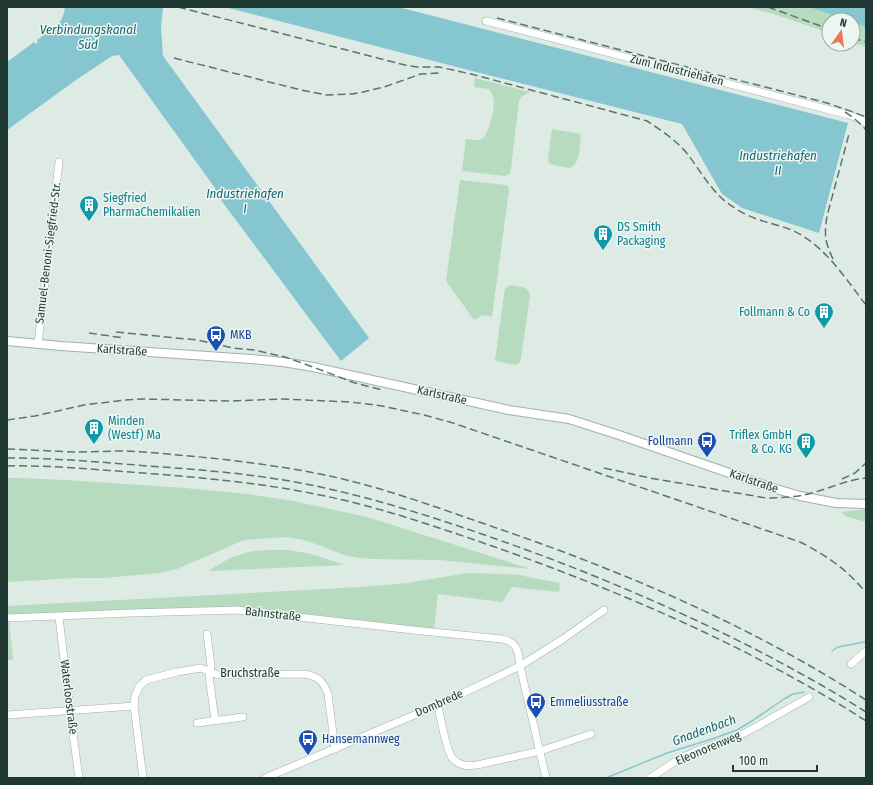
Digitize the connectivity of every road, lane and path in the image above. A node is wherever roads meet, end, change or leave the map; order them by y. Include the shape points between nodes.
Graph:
1 (486, 21) dead end
2 (866, 124) edge
3 (59, 162) dead end
4 (7, 341) edge
5 (38, 344) junction
6 (866, 504) edge
7 (604, 610) dead end
8 (59, 617) junction
9 (7, 618) edge
10 (207, 634) dead end
11 (866, 651) edge
12 (851, 664) dead end
13 (520, 666) junction
14 (210, 672) junction
15 (809, 697) dead end
16 (438, 704) junction
17 (134, 706) junction
18 (70, 710) junction
19 (7, 715) edge
20 (244, 717) dead end
21 (215, 720) junction
22 (198, 723) dead end
23 (591, 734) dead end
24 (335, 749) junction
25 (540, 751) junction
26 (79, 778) edge
27 (143, 778) edge
28 (265, 778) edge
29 (546, 778) edge
30 (650, 778) edge

1 - 2 street, Zum Industriehafen via 849,115
3 - 5 street, Samuel-Benoni-Siegfried-Str.
4 - 5 street, Karlstraße
5 - 6 street, Karlstraße via 252,359 313,367 509,410 568,419 800,496 836,503
7 - 13 street, Dombrede
8 - 9 street, Bahnstraße
8 - 13 street, Bahnstraße via 237,610 303,617 502,639 512,643 516,648
8 - 18 street, Waterloostraße
10 - 14 street
11 - 12 street
13 - 16 street, Dombrede
13 - 25 street
14 - 17 street, Bruchstraße via 201,668 146,680 139,687
14 - 21 street
14 - 24 street, Bruchstraße via 218,675 314,676 320,680 328,694
15 - 30 street, Eleonorenweg via 738,736 679,759
16 - 24 street, Dombrede
16 - 25 street via 449,751 459,764 477,765
17 - 18 street
17 - 27 street
18 - 19 street
18 - 26 street, Waterloostraße
20 - 21 street
21 - 22 street
23 - 25 street
24 - 28 street, Dombrede
25 - 29 street

